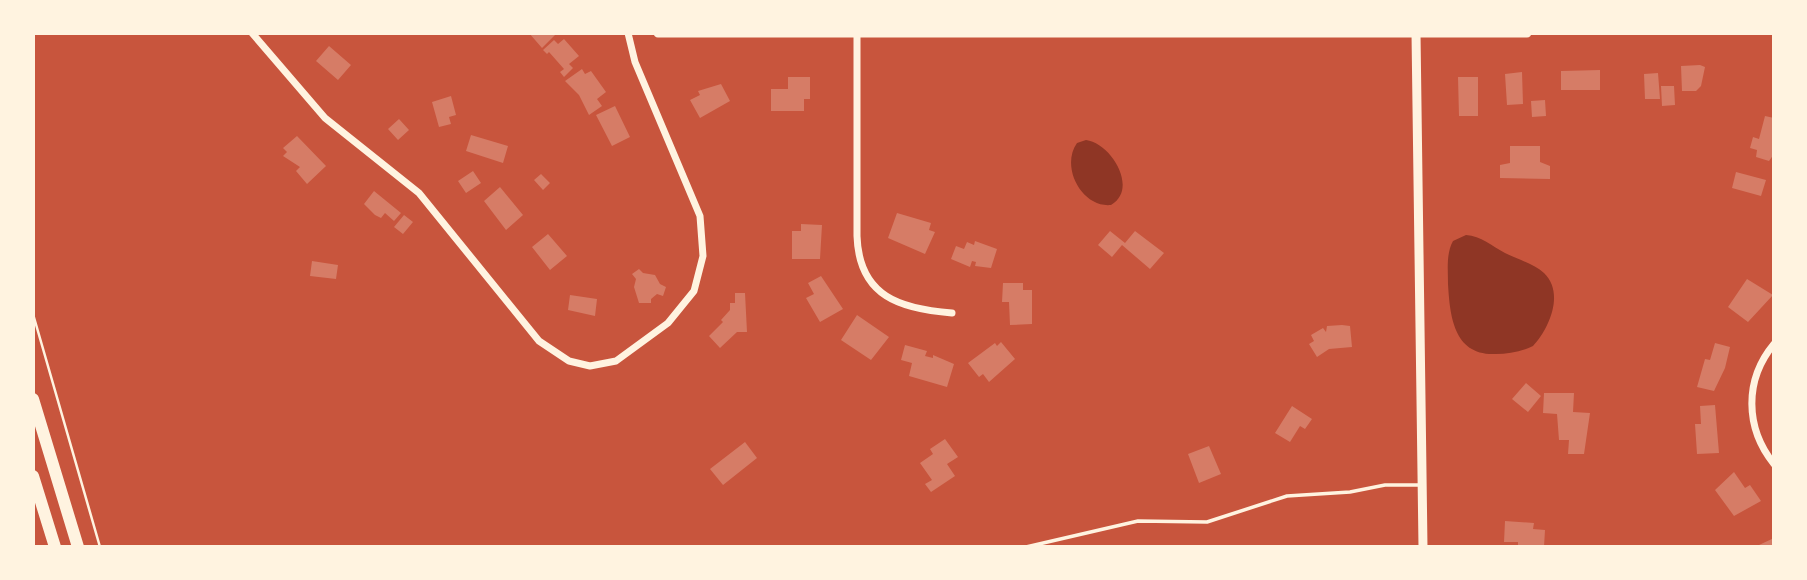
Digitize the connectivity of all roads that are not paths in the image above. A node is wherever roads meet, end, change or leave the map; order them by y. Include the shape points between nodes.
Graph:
1 (252, 33) edge
2 (628, 33) edge
3 (658, 33) edge
4 (1527, 33) edge
5 (1416, 34) edge
6 (857, 35) edge
7 (952, 313) dead end
8 (1774, 344) edge
9 (33, 399) edge
10 (1774, 464) edge
11 (33, 476) edge
12 (1422, 485) junction
13 (55, 547) edge
14 (78, 547) edge
15 (1027, 547) edge
16 (1423, 547) edge

1 - 2 street via 325,118 429,204 539,341 569,361 598,366 621,358 680,311 696,287 704,252 700,216 635,62
3 - 6 street
4 - 5 street
5 - 6 street
5 - 12 street
6 - 7 street via 857,236 861,262 873,284 893,301 916,310
8 - 10 street via 1757,372 1751,404 1758,439
9 - 14 highway
11 - 13 highway
12 - 15 lane via 1287,496 1207,522 1138,520
12 - 16 street

